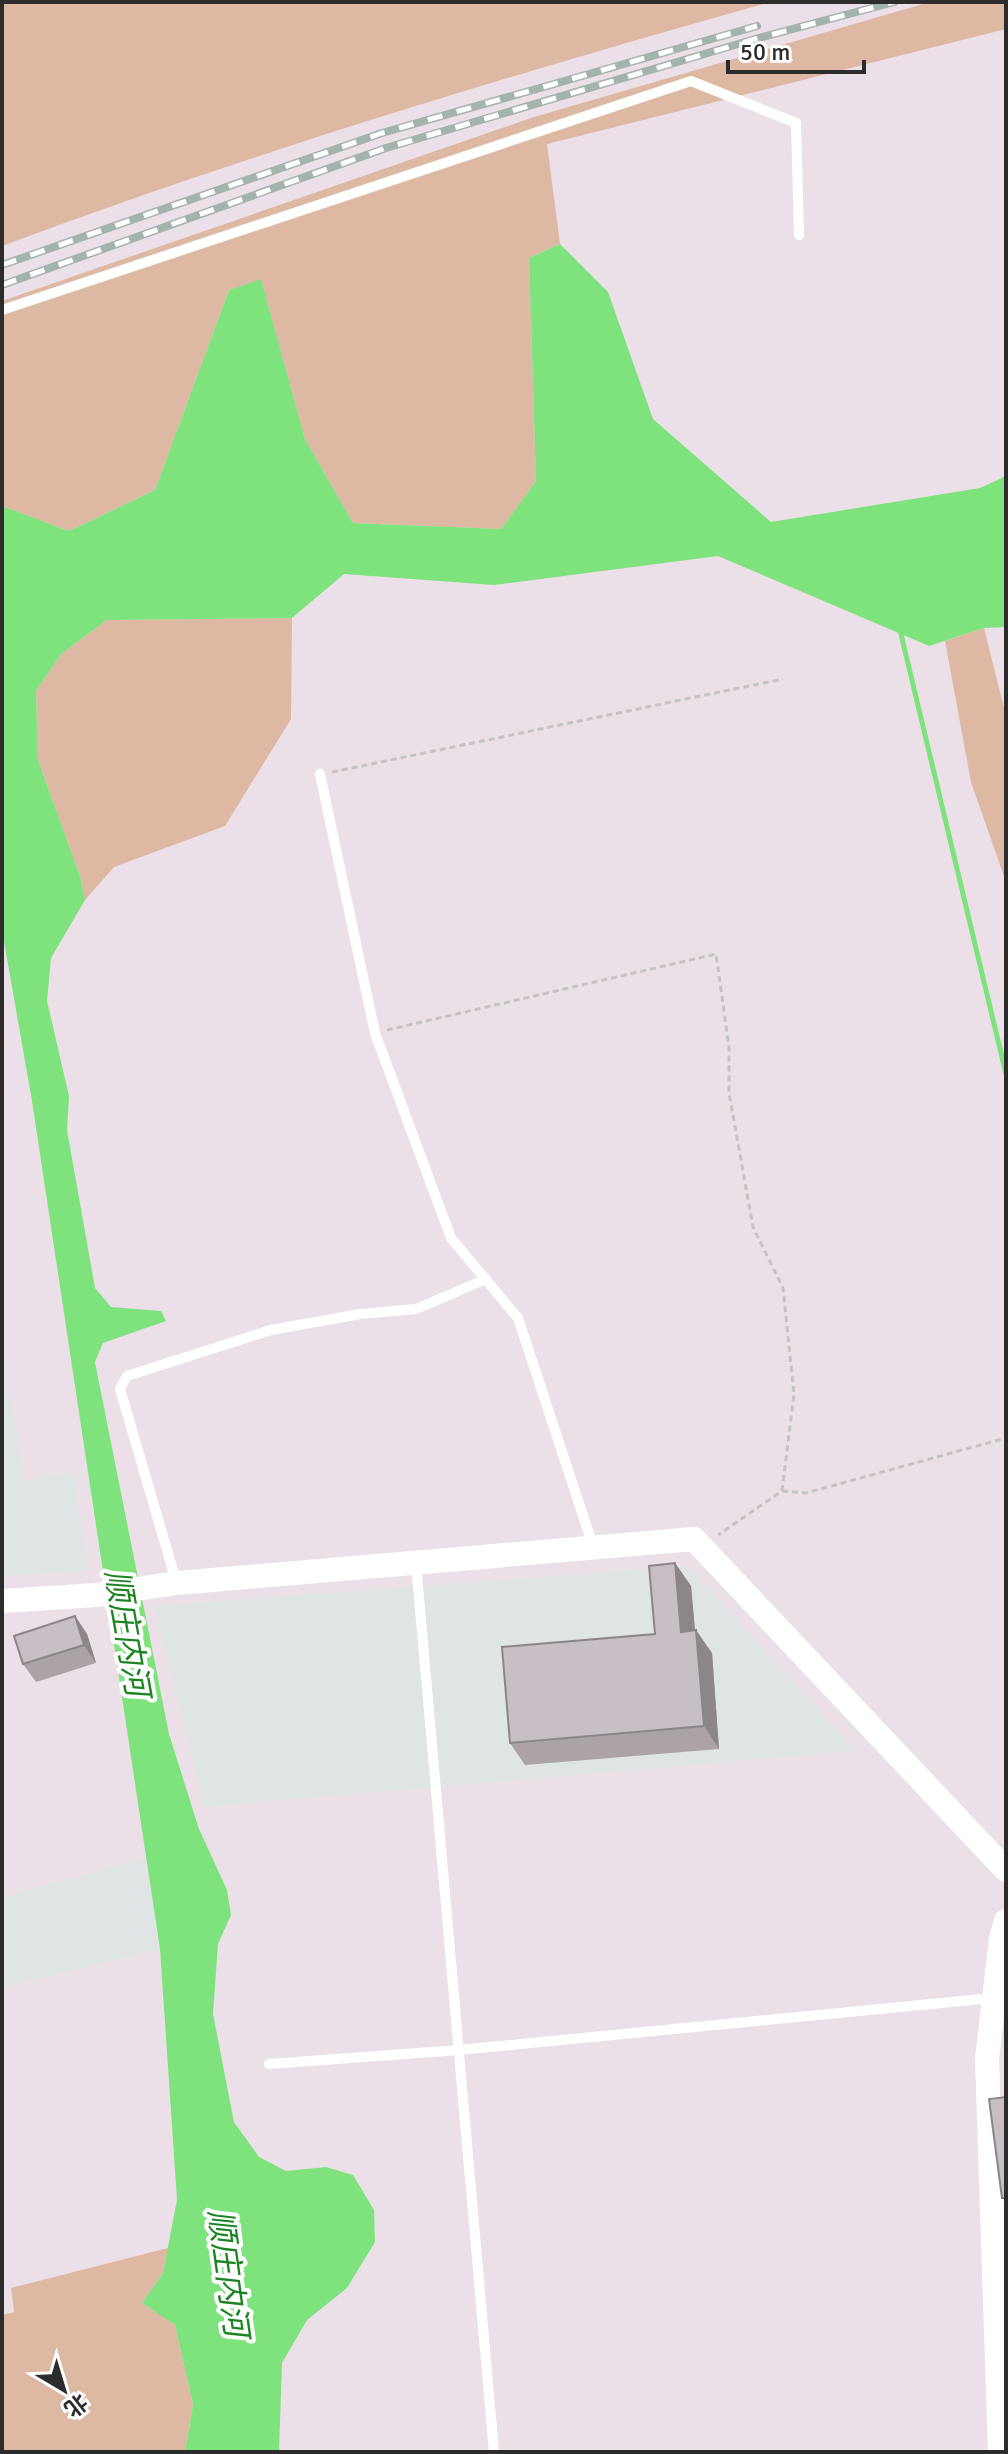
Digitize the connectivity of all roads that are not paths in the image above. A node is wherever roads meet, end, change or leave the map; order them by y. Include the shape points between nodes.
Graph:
1 (799, 235) dead end
2 (2, 310) edge
3 (320, 774) road end
4 (486, 1279) junction
5 (594, 1548) junction
6 (416, 1563) junction
7 (165, 1586) junction
8 (2, 1601) edge
9 (1006, 1870) edge
10 (1006, 1921) edge
11 (994, 1998) junction
12 (459, 2050) junction
13 (269, 2064) dead end
14 (494, 2452) edge
15 (1000, 2452) edge

1 - 2 lane via 796,123 691,81
3 - 4 lane via 375,1033 451,1238
4 - 5 lane via 518,1318
4 - 7 lane via 416,1309 271,1330 127,1376 120,1389
5 - 6 street
5 - 9 street via 694,1539
6 - 7 street
6 - 12 lane
7 - 8 street
10 - 11 street
11 - 12 lane
11 - 15 street via 987,2059
12 - 13 lane
12 - 14 lane

